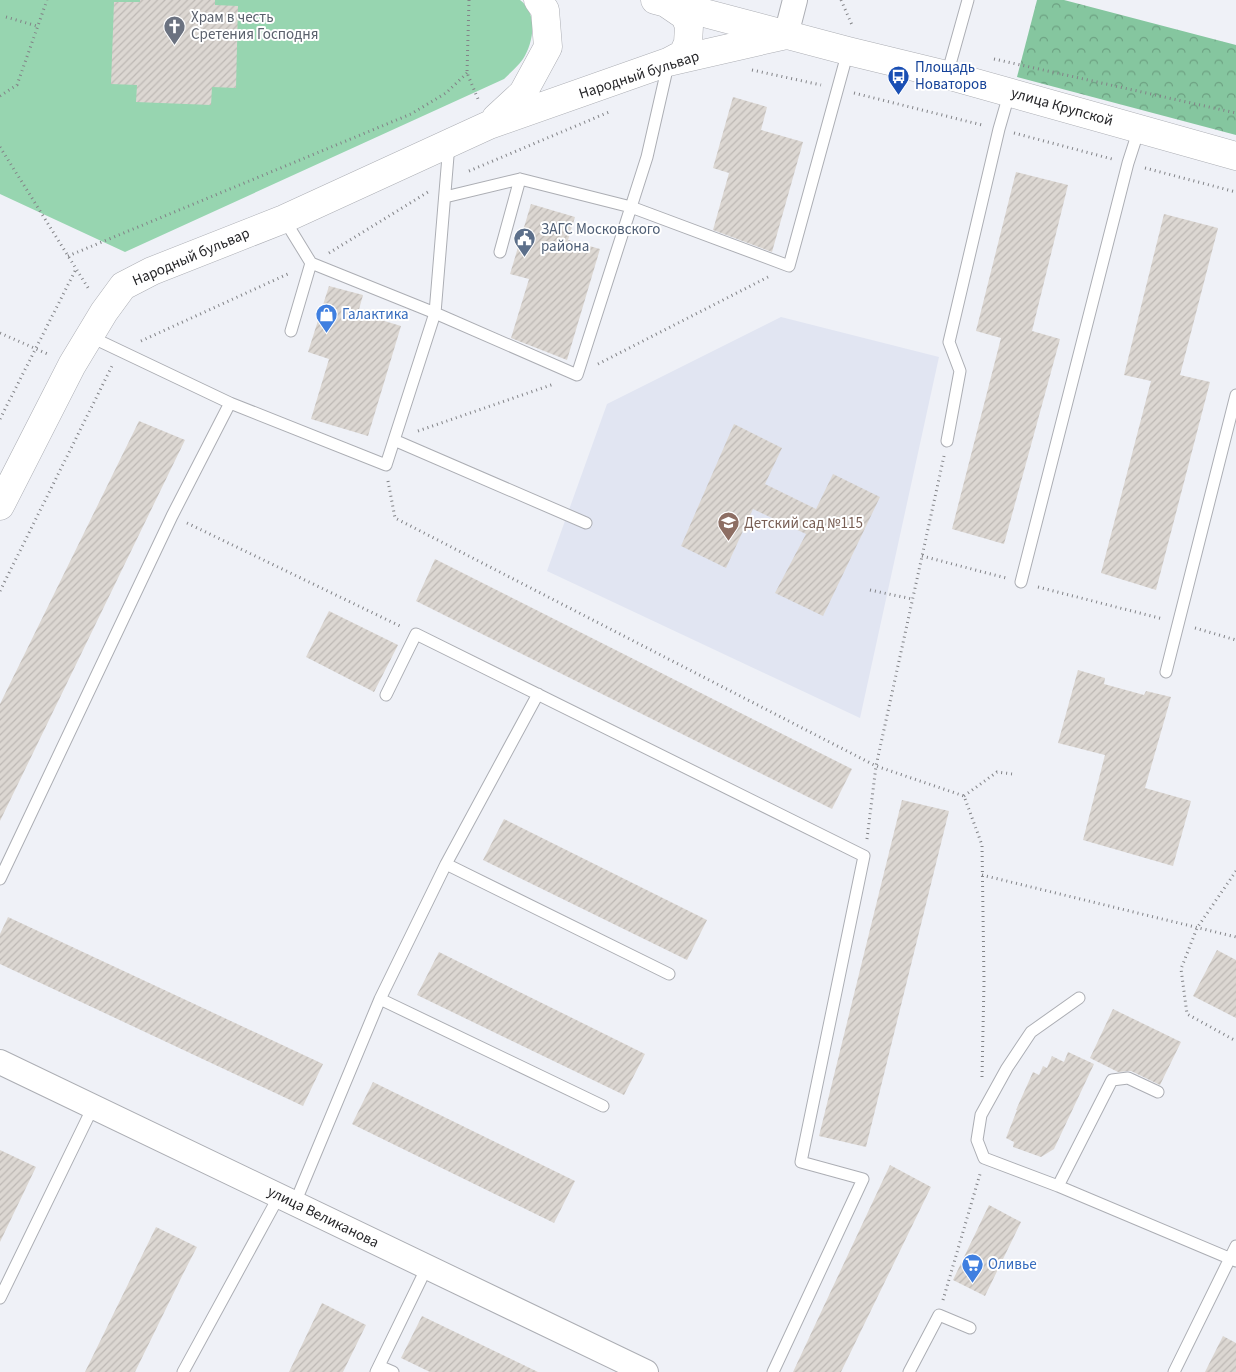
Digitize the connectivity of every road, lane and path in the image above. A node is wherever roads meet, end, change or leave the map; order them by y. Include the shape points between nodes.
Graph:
1 (47, 0) edge
2 (469, 0) edge
3 (538, 0) edge
4 (795, 0) edge
5 (968, 0) edge
6 (661, 2) edge
7 (6, 17) dead end
8 (37, 26) junction
9 (786, 35) junction
10 (848, 51) junction
11 (993, 59) dead end
12 (668, 62) junction
13 (745, 68) dead end
14 (467, 73) junction
15 (947, 74) junction
16 (838, 89) junction
17 (1010, 92) junction
18 (0, 96) edge
19 (617, 109) dead end
20 (1236, 112) edge
21 (489, 125) junction
22 (999, 129) junction
23 (1139, 130) junction
24 (449, 142) junction
25 (0, 147) edge
26 (1236, 156) edge
27 (503, 157) junction
28 (1128, 163) junction
29 (520, 179) junction
30 (447, 181) junction
31 (1236, 192) edge
32 (445, 197) junction
33 (631, 207) junction
34 (284, 218) junction
35 (500, 252) dead end
36 (68, 256) junction
37 (311, 264) junction
38 (76, 268) junction
39 (104, 312) junction
40 (435, 312) junction
41 (291, 331) dead end
42 (0, 333) edge
43 (89, 336) junction
44 (35, 349) junction
45 (119, 351) junction
46 (72, 364) junction
47 (1236, 394) edge
48 (230, 403) junction
49 (0, 419) edge
50 (394, 440) junction
51 (947, 440) joint
52 (386, 465) junction
53 (1, 503) edge
54 (172, 516) junction
55 (586, 523) dead end
56 (922, 556) junction
57 (1021, 582) junction
58 (870, 590) dead end
59 (0, 591) edge
60 (912, 599) junction
61 (1178, 623) junction
62 (416, 634) junction
63 (1236, 640) edge
64 (1166, 672) dead end
65 (538, 694) junction
66 (386, 695) dead end
67 (876, 766) junction
68 (1012, 774) dead end
69 (964, 796) junction
70 (864, 856) junction
71 (446, 864) junction
72 (1236, 871) edge
73 (982, 875) junction
74 (0, 879) edge
75 (1197, 928) junction
76 (1236, 937) edge
77 (668, 974) dead end
78 (1079, 998) dead end
79 (380, 999) junction
80 (1236, 1041) edge
81 (0, 1062) edge
82 (1158, 1092) dead end
83 (93, 1106) junction
84 (603, 1106) dead end
85 (981, 1115) junction
86 (984, 1158) junction
87 (1058, 1186) junction
88 (287, 1199) junction
89 (1236, 1246) edge
90 (1233, 1259) edge
91 (427, 1267) junction
92 (0, 1298) edge
93 (939, 1315) junction
94 (970, 1328) dead end
95 (378, 1369) edge
96 (183, 1372) edge
97 (393, 1372) edge
98 (646, 1372) edge
99 (773, 1372) edge
100 (909, 1372) edge
101 (1174, 1372) edge

1 - 8 path
2 - 14 path
3 - 21 street, Народный бульвар via 545,10 548,47 523,93
4 - 9 street
5 - 15 lane
6 - 9 street, улица Крупской
6 - 12 street via 685,16 689,26 688,43 683,54
7 - 8 path
8 - 18 path via 17,85
9 - 10 street, улица Крупской
9 - 12 street, Народный бульвар
10 - 15 street, улица Крупской
10 - 16 lane
11 - 20 path
12 - 21 street, Народный бульвар
12 - 33 lane via 647,157
13 - 16 path
14 - 21 path
14 - 36 path via 446,93 411,114
15 - 17 street, улица Крупской
16 - 22 path
16 - 33 lane via 789,266
17 - 22 lane
17 - 23 street, улица Крупской
19 - 27 path
21 - 24 street, Народный бульвар
21 - 27 path
22 - 28 path
22 - 51 lane via 949,342 960,371
23 - 26 street, улица Крупской
23 - 28 lane
24 - 30 lane
24 - 34 street, Народный бульвар
25 - 36 path
27 - 30 path
28 - 31 path
28 - 57 lane
29 - 32 lane
29 - 33 lane
29 - 35 lane
30 - 32 lane
30 - 37 path
32 - 40 lane
33 - 40 lane via 577,375
34 - 37 lane
34 - 39 street, Народный бульвар via 123,286
36 - 38 path
37 - 40 lane
37 - 41 lane
37 - 45 path
38 - 39 path
38 - 44 path
39 - 43 street, Народный бульвар
40 - 50 lane
42 - 44 path
43 - 45 lane
43 - 46 street, Народный бульвар
44 - 46 path
44 - 49 path
45 - 48 lane
45 - 59 path
46 - 53 street, Народный бульвар
47 - 61 lane
48 - 52 lane
48 - 54 lane
50 - 52 lane
50 - 55 lane
51 - 56 path
52 - 67 path via 395,518
54 - 62 path
54 - 74 lane
56 - 57 path
56 - 60 path
57 - 61 path
58 - 60 path
60 - 67 path
61 - 63 path
61 - 64 lane
62 - 65 lane
62 - 66 lane
65 - 70 lane
65 - 71 lane
67 - 69 path
67 - 70 path
68 - 69 path via 997,772
69 - 73 path via 982,845
70 - 99 lane via 801,1162 862,1179
71 - 77 lane
71 - 79 lane
72 - 75 path
73 - 75 path
73 - 85 path
75 - 76 path
75 - 80 path via 1180,969 1187,1014
78 - 85 lane via 1031,1032 1006,1068
79 - 84 lane
79 - 88 lane
81 - 83 street, улица Великанова
82 - 87 lane via 1128,1078 1112,1080
83 - 88 street, улица Великанова
83 - 92 lane
85 - 86 lane via 977,1140
86 - 87 lane
86 - 93 path
87 - 90 lane
88 - 91 street, улица Великанова
88 - 96 lane
89 - 90 lane
90 - 101 lane
91 - 95 lane
91 - 98 street, улица Великанова
93 - 94 lane
93 - 100 lane
95 - 97 lane

